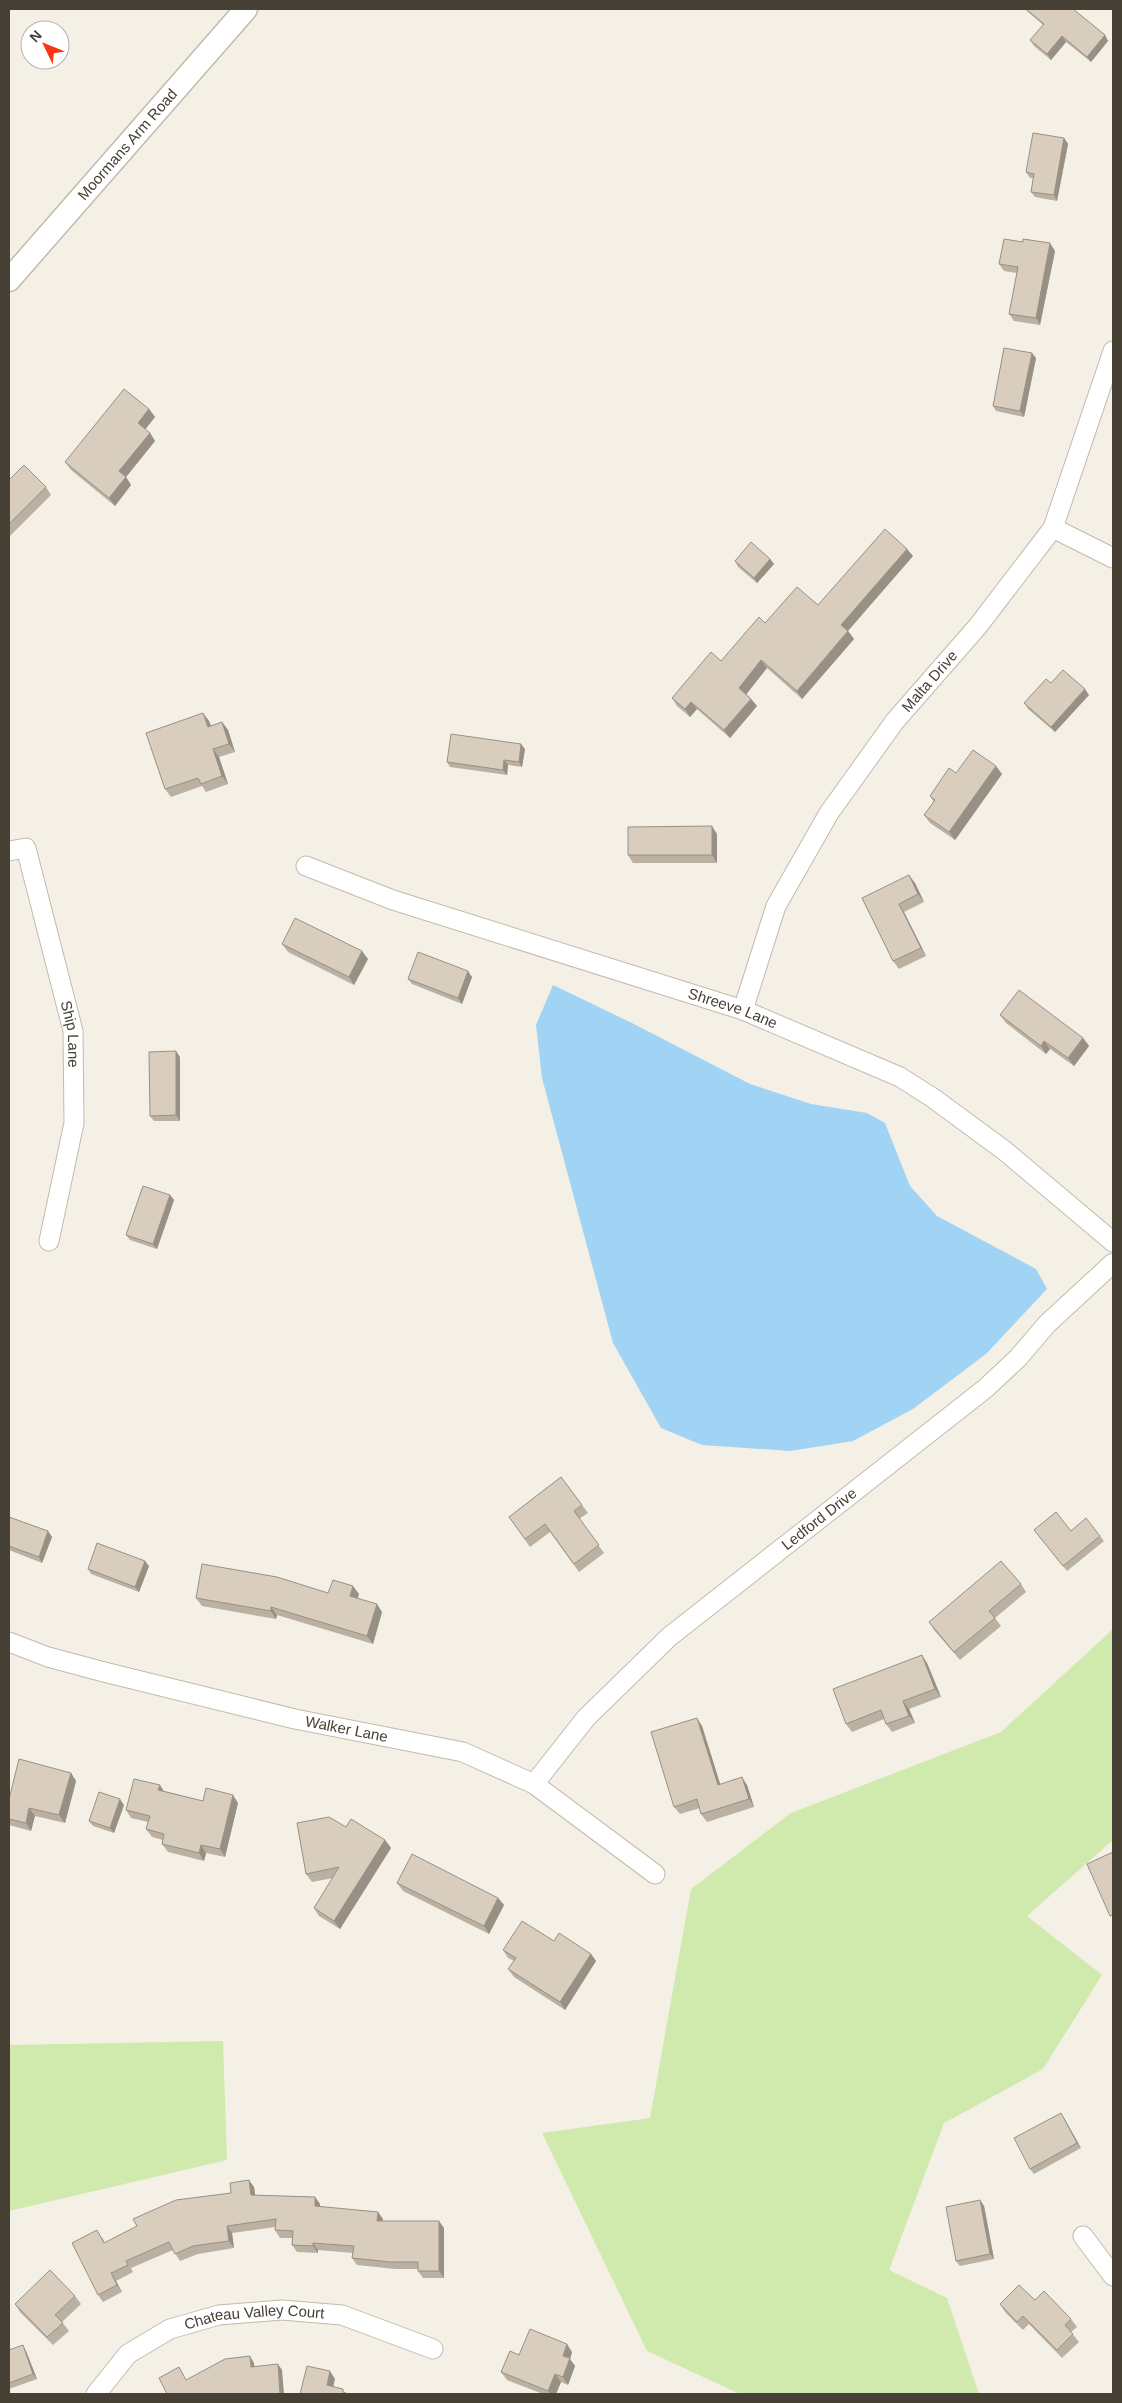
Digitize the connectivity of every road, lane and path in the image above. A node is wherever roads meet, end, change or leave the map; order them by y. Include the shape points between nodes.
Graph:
1 (246, 9) edge
2 (9, 280) edge
3 (1113, 351) edge
4 (1054, 528) junction
5 (1113, 558) edge
6 (9, 851) edge
7 (306, 866) dead end
8 (743, 1010) junction
9 (48, 1241) dead end
10 (1113, 1242) edge
11 (1113, 1263) edge
12 (9, 1642) edge
13 (534, 1784) junction
14 (655, 1874) dead end
15 (1083, 2236) dead end
16 (1113, 2276) edge
17 (433, 2349) dead end
18 (96, 2394) edge

1 - 2 street, Moormans Arm Road
3 - 4 street, Malta Drive
4 - 5 street
4 - 8 street, Malta Drive via 978,626 895,721 829,813 776,906
6 - 9 street, Ship Lane via 26,848 73,1031 74,1123
7 - 8 street, Shreeve Lane via 393,900
8 - 10 street, Shreeve Lane via 900,1077 1005,1151
11 - 13 street, Ledford Drive via 1047,1324 986,1388 669,1637 586,1718
12 - 13 street, Walker Lane via 48,1657 295,1719 463,1752
13 - 14 street, Walker Lane
15 - 16 street
17 - 18 street, Chateau Valley Court via 342,2314 282,2310 219,2315 170,2329 128,2354

